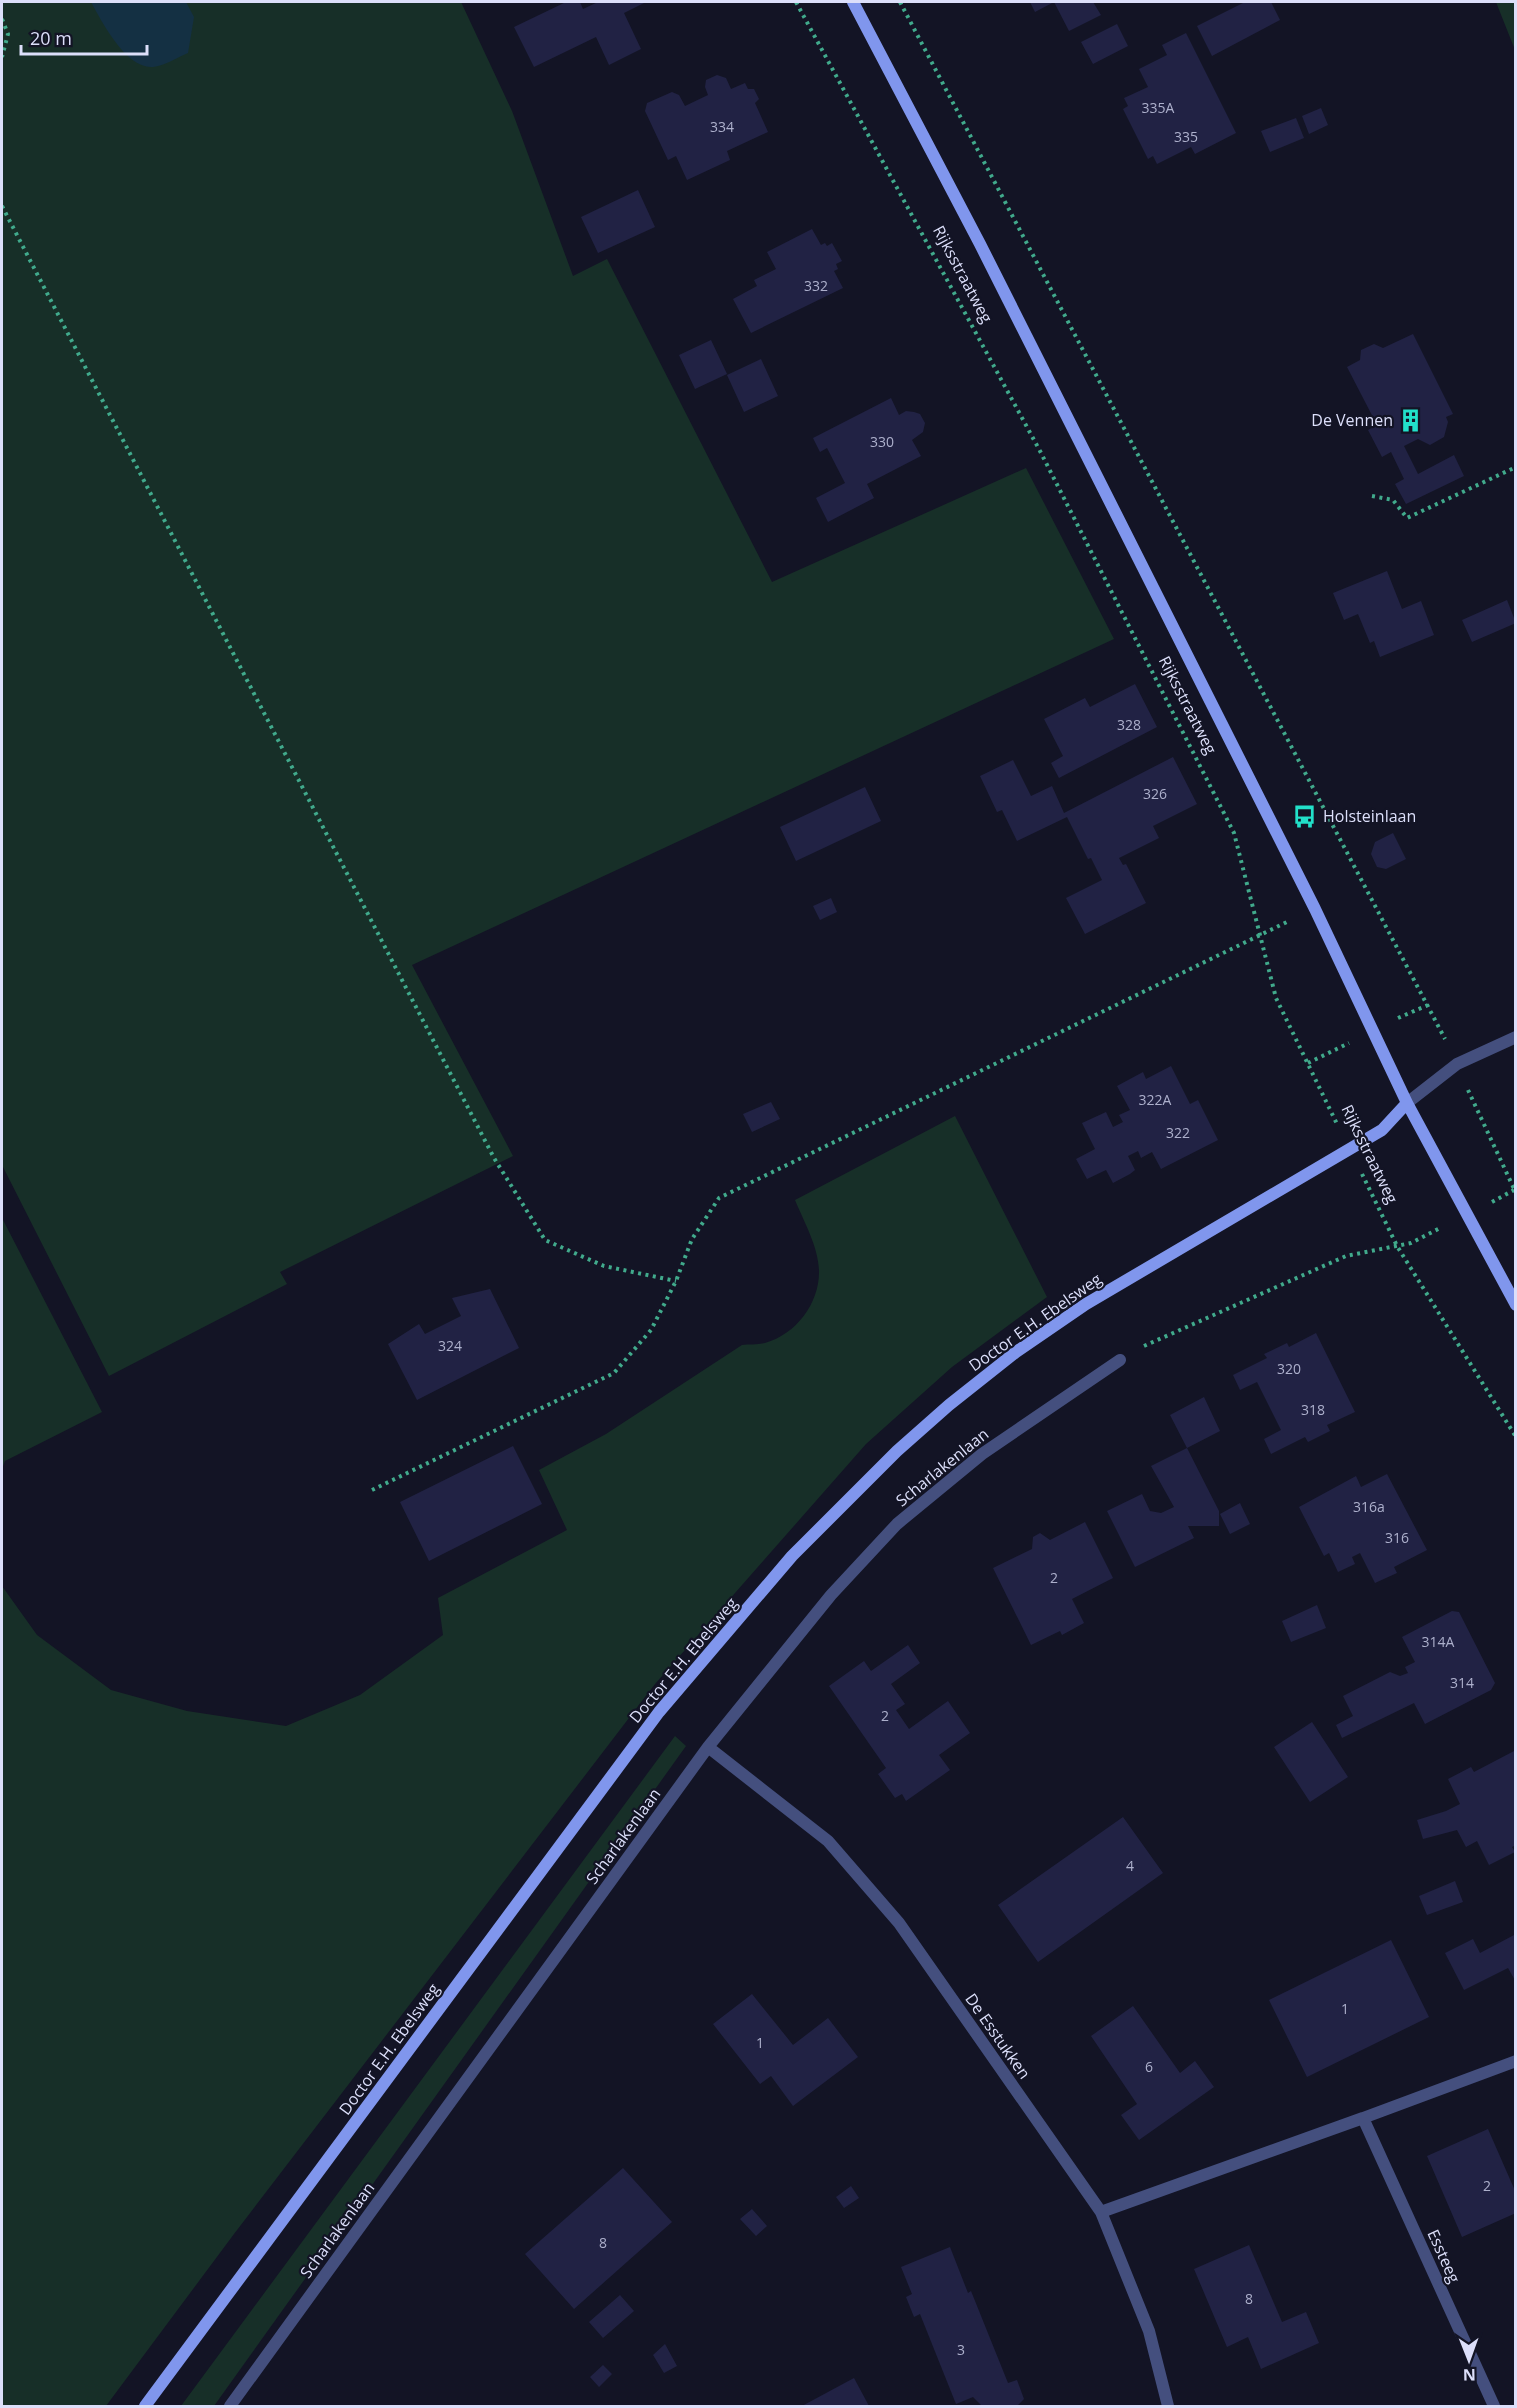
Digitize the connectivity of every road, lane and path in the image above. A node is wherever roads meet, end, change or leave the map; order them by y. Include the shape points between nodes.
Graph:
1 (796, 2) edge
2 (853, 2) edge
3 (900, 2) edge
4 (2, 20) edge
5 (2, 57) edge
6 (2, 206) edge
7 (1515, 467) edge
8 (1372, 496) dead end
9 (1315, 909) junction
10 (1260, 935) junction
11 (1515, 1037) edge
12 (1457, 1064) junction
13 (1407, 1103) junction
14 (1349, 1148) junction
15 (1515, 1193) edge
16 (1467, 1213) junction
17 (1397, 1246) junction
18 (676, 1281) junction
19 (1515, 1305) edge
20 (1120, 1360) joint
21 (1515, 1437) edge
22 (372, 1490) dead end
23 (708, 1746) junction
24 (1515, 2061) edge
25 (1363, 2118) junction
26 (1101, 2211) junction
27 (145, 2406) edge
28 (230, 2406) edge
29 (1168, 2406) edge
30 (1494, 2406) edge

1 - 10 path, Rijksstraatweg via 1040,451 1179,722 1234,833
2 - 9 main road, Rijksstraatweg via 980,244
3 - 12 path
4 - 5 path via 8,34
6 - 18 path via 494,1158 545,1240 604,1266
7 - 8 path via 1407,518 1393,501
9 - 10 path
9 - 13 main road, Rijksstraatweg
10 - 14 path, Rijksstraatweg via 1276,998
10 - 18 path via 719,1198 692,1239
11 - 12 street
12 - 13 street
12 - 15 path
13 - 14 main road, Doctor E.H. Ebelsweg via 1382,1130
13 - 16 main road, Rijksstraatweg
14 - 17 path, Rijksstraatweg
14 - 27 main road, Doctor E.H. Ebelsweg via 1086,1304 1016,1352 897,1451 800,1547 659,1712
16 - 17 path via 1431,1234
16 - 19 main road, Rijksstraatweg
17 - 20 path via 1346,1256 1154,1340
17 - 21 path, Rijksstraatweg
18 - 22 path via 651,1330 614,1373
20 - 23 street, Scharlakenlaan via 982,1454 897,1524 831,1595
23 - 26 street, De Esstukken via 828,1841 899,1923
23 - 28 street, Scharlakenlaan
24 - 25 street
25 - 26 street
25 - 30 street, Essteeg
26 - 29 street, De Esstukken via 1149,2331

